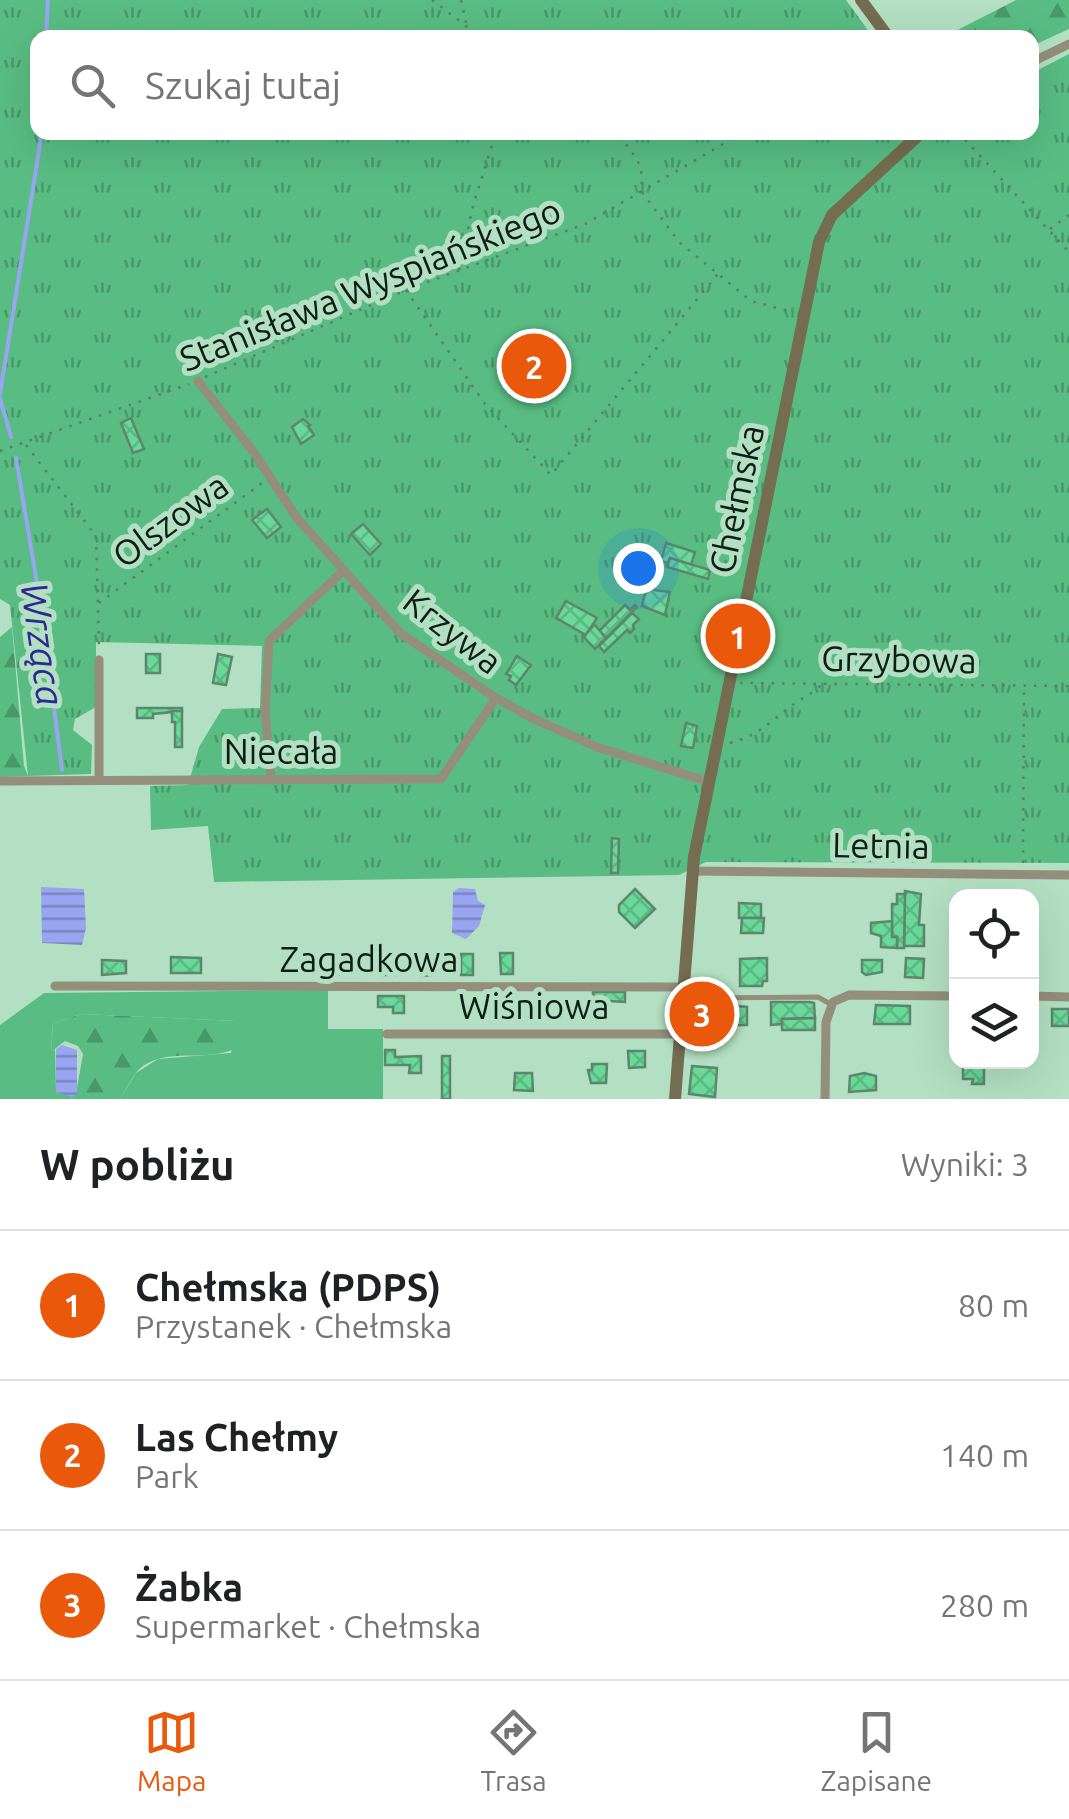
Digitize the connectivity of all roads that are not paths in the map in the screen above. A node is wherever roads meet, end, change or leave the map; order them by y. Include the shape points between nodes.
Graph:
1 (861, 0) edge
2 (884, 30) edge
3 (1069, 44) edge
4 (1039, 59) edge
5 (914, 140) edge
6 (198, 380) road end
7 (343, 572) junction
8 (100, 660) road end
9 (496, 698) junction
10 (271, 778) junction
11 (99, 779) junction
12 (0, 781) edge
13 (709, 782) junction
14 (692, 870) junction
15 (1069, 875) edge
16 (55, 986) dead end
17 (683, 992) junction
18 (949, 996) edge
19 (1039, 996) edge
20 (1069, 997) edge
21 (832, 1005) junction
22 (387, 1034) dead end
23 (680, 1034) junction
24 (676, 1099) edge
25 (824, 1099) edge

1 - 2 street
3 - 4 street
5 - 13 street, Chełmska via 826,224
6 - 7 street, Krzywa
7 - 9 street, Krzywa via 400,633
7 - 10 street via 269,641 265,712
8 - 11 street
9 - 10 street, Niecała via 441,779
9 - 13 street, Krzywa via 572,738
10 - 11 street, Niecała
11 - 12 street, Niecała
13 - 14 street, Chełmska
14 - 15 street, Letnia
14 - 17 street, Chełmska
16 - 17 street, Zagadkowa
17 - 21 lane via 818,997
17 - 23 street, Chełmska
18 - 21 street via 849,995
19 - 20 street
21 - 25 street
22 - 23 street, Wiśniowa
23 - 24 street, Chełmska

